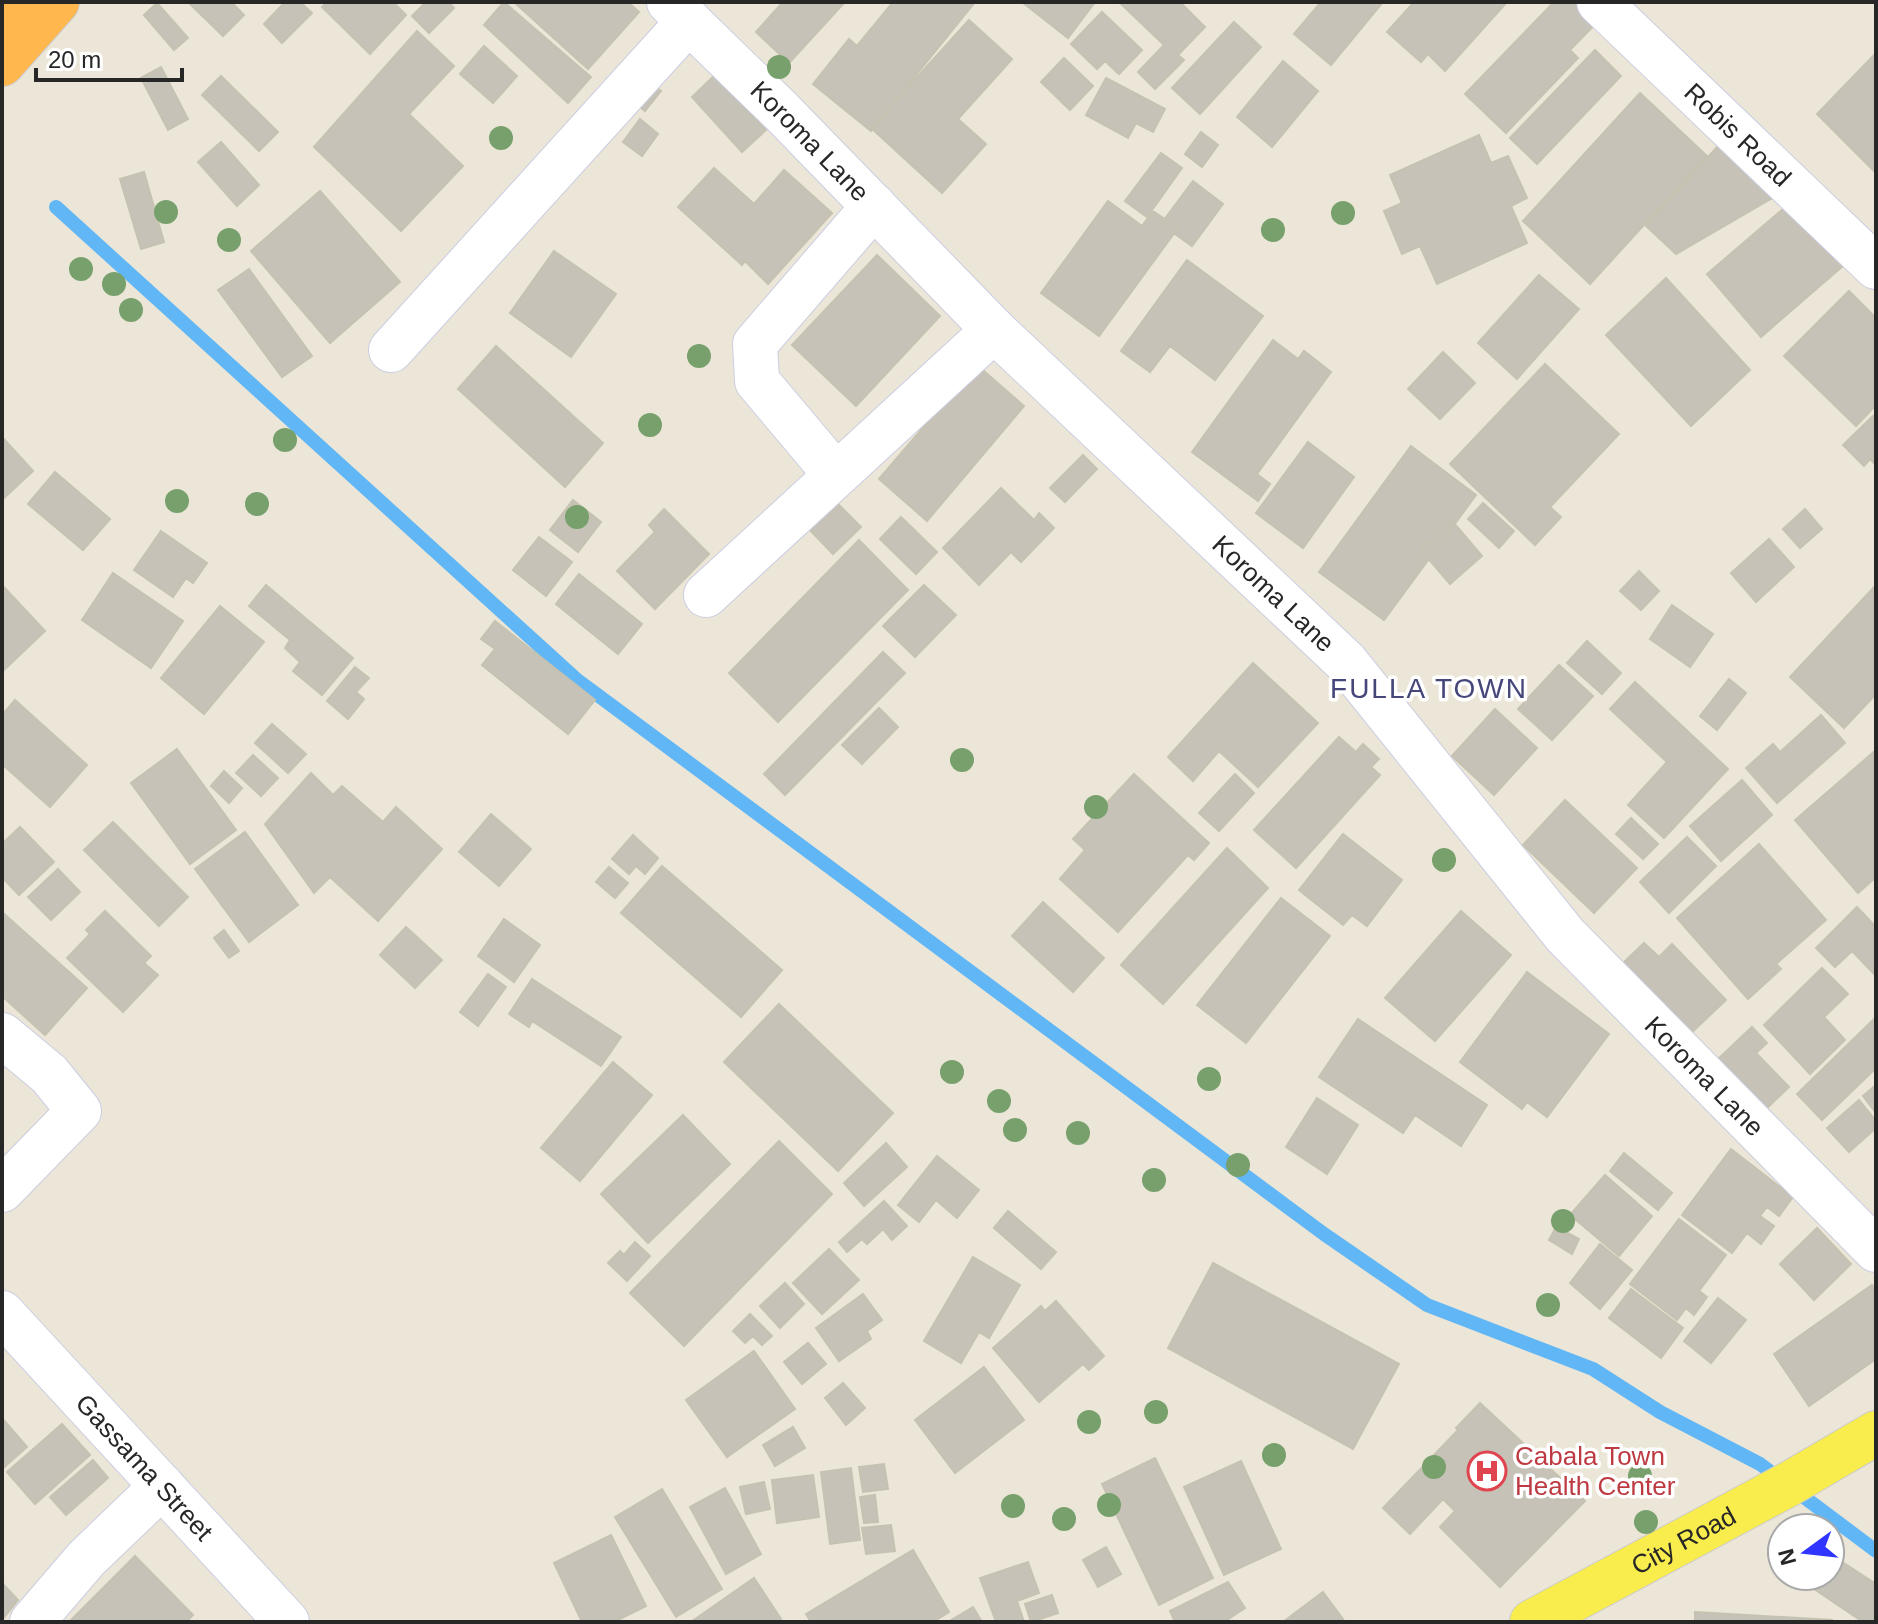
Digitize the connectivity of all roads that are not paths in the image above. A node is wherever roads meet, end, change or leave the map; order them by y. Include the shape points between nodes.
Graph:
1 (12, 2) edge
2 (57, 2) edge
3 (1599, 2) edge
4 (679, 12) edge
5 (2, 13) edge
6 (2, 64) edge
7 (874, 206) junction
8 (1876, 267) edge
9 (994, 330) junction
10 (391, 350) dead end
11 (836, 475) junction
12 (706, 595) dead end
13 (2, 1035) edge
14 (2, 1190) edge
15 (1876, 1250) edge
16 (2, 1313) edge
17 (1876, 1433) edge
18 (162, 1486) junction
19 (32, 1622) edge
20 (287, 1622) edge
21 (1532, 1622) edge

1 - 5 highway
2 - 6 highway
3 - 8 street, Robis Road
4 - 7 street, Koroma Lane
4 - 10 street
7 - 9 street, Koroma Lane
7 - 11 street via 755,344 757,381
9 - 11 street
9 - 15 street, Koroma Lane via 1346,662 1565,935
11 - 12 street
13 - 14 street via 49,1074 79,1111
16 - 18 street, Gassama Street
17 - 21 main road, City Road
18 - 19 street via 86,1559
18 - 20 street, Gassama Street

